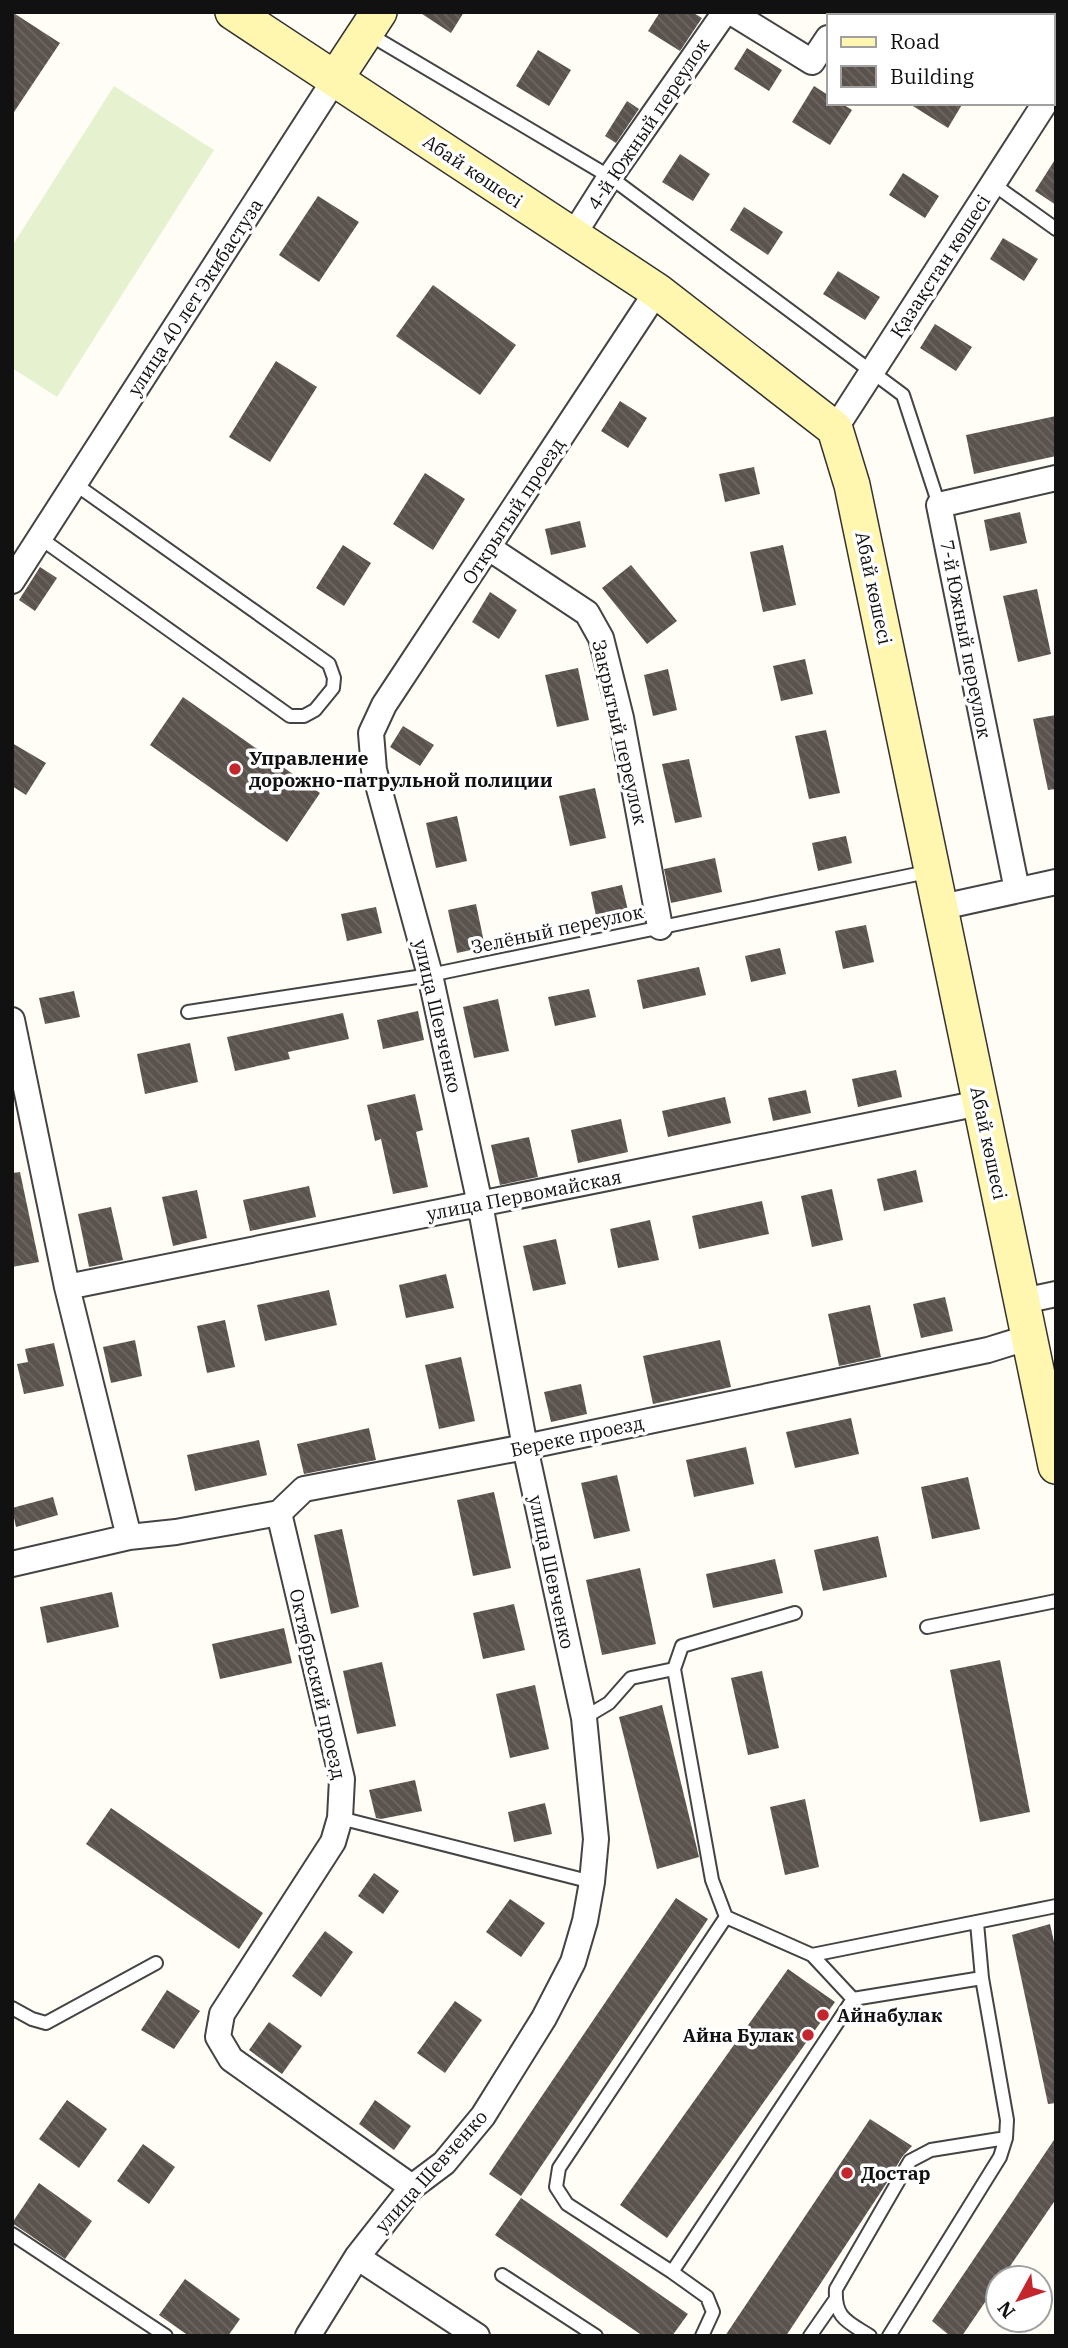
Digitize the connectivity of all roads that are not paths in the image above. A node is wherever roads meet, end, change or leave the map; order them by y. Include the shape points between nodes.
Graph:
1 (233, 12) edge
2 (725, 12) edge
3 (731, 12) edge
4 (372, 22) edge
5 (827, 40) edge
6 (335, 79) junction
7 (1044, 105) edge
8 (610, 177) junction
9 (993, 184) junction
10 (1056, 229) edge
11 (572, 237) junction
12 (657, 291) junction
13 (872, 372) junction
14 (835, 429) junction
15 (1056, 478) edge
16 (75, 484) junction
17 (939, 505) junction
18 (40, 538) junction
19 (489, 548) junction
20 (12, 581) edge
21 (371, 733) joint
22 (932, 870) junction
23 (1056, 882) edge
24 (1017, 890) junction
25 (942, 907) junction
26 (660, 927) junction
27 (430, 975) junction
28 (188, 1012) dead end
29 (12, 1020) edge
30 (981, 1102) junction
31 (480, 1204) junction
32 (68, 1287) junction
33 (1039, 1298) edge
34 (1030, 1337) junction
35 (525, 1447) junction
36 (1056, 1466) edge
37 (279, 1513) junction
38 (129, 1537) junction
39 (12, 1564) edge
40 (1056, 1601) edge
41 (795, 1613) dead end
42 (927, 1627) dead end
43 (674, 1669) junction
44 (584, 1718) junction
45 (340, 1818) junction
46 (592, 1882) junction
47 (1056, 1906) edge
48 (726, 1917) junction
49 (978, 1923) junction
50 (812, 1955) junction
51 (156, 1963) dead end
52 (982, 1978) junction
53 (853, 1999) junction
54 (12, 2008) edge
55 (1006, 2138) junction
56 (412, 2187) junction
57 (12, 2234) edge
58 (357, 2257) junction
59 (672, 2272) junction
60 (502, 2275) dead end
61 (835, 2300) junction
62 (166, 2336) edge
63 (308, 2336) edge
64 (477, 2336) edge
65 (596, 2336) edge
66 (702, 2336) edge
67 (810, 2336) edge
68 (870, 2336) edge
69 (888, 2336) edge

1 - 6 street, Абай көшесі
2 - 8 street, 4-й Южный переулок
3 - 5 street via 812,62
4 - 6 street, улица 40 лет Экибастуза
4 - 8 lane
6 - 11 street, Абай көшесі
6 - 16 street, улица 40 лет Экибастуза
7 - 9 street, Қазақстан көшесі
8 - 11 street, 4-й Южный переулок
8 - 13 lane
9 - 10 lane
9 - 13 street, Қазақстан көшесі
11 - 12 street, Абай көшесі
12 - 14 street, Абай көшесі
12 - 19 street, Открытый проезд
13 - 14 street, Қазақстан көшесі
13 - 17 lane via 903,395
14 - 22 street, Абай көшесі via 852,485
15 - 17 street
16 - 18 street, улица 40 лет Экибастуза
16 - 18 lane via 329,664 333,688 315,710 290,716
17 - 24 street, 7-й Южный переулок
18 - 20 street, улица 40 лет Экибастуза
19 - 21 street, Открытый проезд via 384,705
19 - 26 street, Закрытый переулок via 587,613 601,638 621,718
21 - 27 street, улица Шевченко via 374,770
22 - 25 street, Абай көшесі
22 - 26 lane, Зелёный переулок
23 - 24 street
24 - 25 street
25 - 30 street, Абай көшесі
26 - 27 lane, Зелёный переулок
27 - 28 lane, Зелёный переулок
27 - 31 street, улица Шевченко
29 - 32 street
30 - 31 street, улица Первомайская
30 - 33 street, Абай көшесі
31 - 32 street, улица Первомайская
31 - 35 street, улица Шевченко
32 - 38 street
33 - 34 street, Абай көшесі
34 - 35 street, Береке проезд via 988,1350
34 - 36 street, Абай көшесі
35 - 37 street, Береке проезд via 304,1489
35 - 44 street, улица Шевченко
37 - 38 street
37 - 45 street, Октябрьский проезд via 342,1779
38 - 39 street
40 - 42 lane
41 - 43 lane via 682,1646
43 - 44 lane via 631,1678 609,1703
43 - 48 lane via 712,1880
44 - 46 street, улица Шевченко via 596,1839
45 - 46 lane
45 - 56 street, Октябрьский проезд via 333,1842 222,2014 218,2038 231,2059
46 - 56 street, улица Шевченко via 573,1962 544,2018 482,2116 444,2163
47 - 49 lane
48 - 50 lane
48 - 59 lane via 557,2177 556,2187 567,2204
49 - 50 lane
49 - 52 lane
50 - 53 lane
51 - 54 lane via 46,2023
52 - 53 lane
52 - 55 lane via 1007,2120
53 - 59 lane
55 - 61 lane via 931,2150 910,2161 836,2289
55 - 69 lane via 1000,2157
56 - 58 street, улица Шевченко
57 - 62 lane
58 - 63 street, улица Шевченко
58 - 64 street
59 - 66 lane via 707,2297 713,2312
60 - 65 lane
61 - 67 lane
61 - 68 lane via 840,2315

